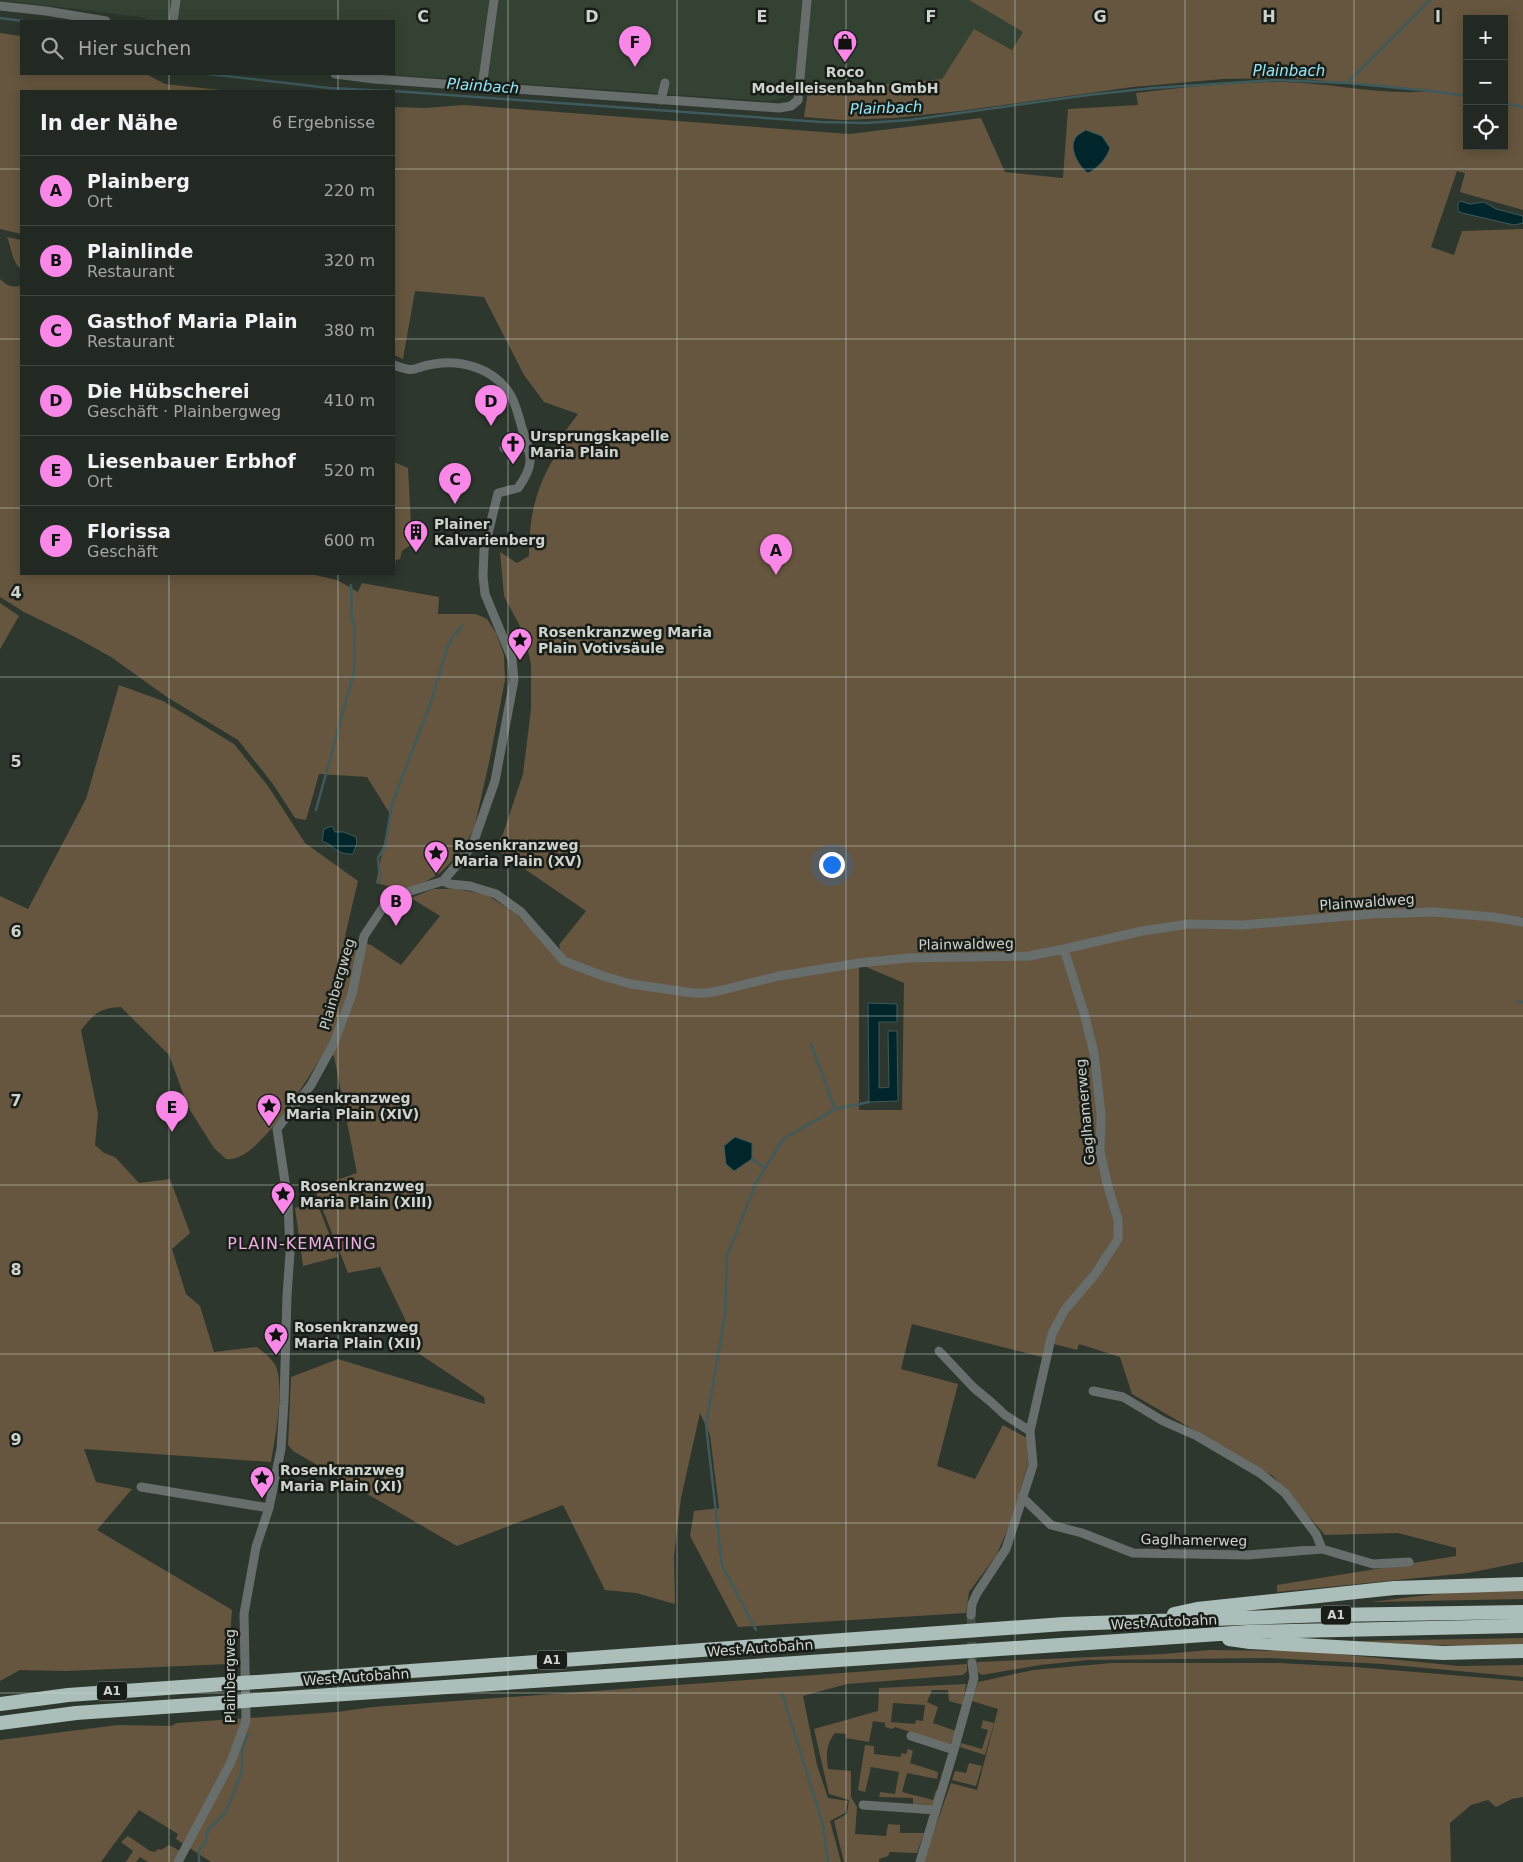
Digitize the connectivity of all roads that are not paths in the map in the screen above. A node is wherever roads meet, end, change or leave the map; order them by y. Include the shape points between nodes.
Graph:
1 (176, 0) edge
2 (494, 0) edge
3 (808, 0) edge
4 (0, 6) edge
5 (100, 20) edge
6 (173, 20) edge
7 (343, 75) edge
8 (665, 83) dead end
9 (482, 87) junction
10 (661, 100) junction
11 (395, 365) edge
12 (528, 447) junction
13 (504, 448) dead end
14 (444, 882) junction
15 (1523, 922) edge
16 (1064, 949) junction
17 (939, 1351) dead end
18 (1093, 1391) dead end
19 (1030, 1431) junction
20 (141, 1487) dead end
21 (1022, 1497) junction
22 (269, 1508) junction
23 (1322, 1549) junction
24 (1409, 1562) dead end
25 (1523, 1584) edge
26 (1523, 1612) edge
27 (971, 1615) tunnel mouth
28 (1148, 1620) junction
29 (1523, 1626) edge
30 (1208, 1636) junction
31 (1523, 1651) edge
32 (972, 1663) tunnel mouth
33 (0, 1704) edge
34 (0, 1723) edge
35 (911, 1736) dead end
36 (954, 1750) junction
37 (863, 1805) dead end
38 (936, 1810) junction
39 (178, 1862) edge
40 (920, 1862) edge

1 - 6 street
2 - 9 street
3 - 10 street via 798,100 791,106 779,108
4 - 5 street
7 - 9 street
8 - 10 street
9 - 10 street
11 - 12 street via 410,371 433,364 460,363 489,374 511,396
12 - 13 street
12 - 14 street via 532,463 518,488 498,493 484,550 486,594 512,660 511,703 495,781 475,838
14 - 16 street, Plainwaldweg via 496,894 521,912 564,961 631,984 693,993 708,993 779,976 859,963 908,958 1029,956
14 - 22 street, Plainbergweg via 388,900 364,936 352,994 334,1043 311,1085 277,1129 288,1202 290,1253 281,1448
15 - 16 street, Plainwaldweg via 1434,912 1243,925 1189,924
16 - 19 street, Gaglhamerweg via 1094,1053 1101,1114 1100,1151 1118,1220 1118,1239 1096,1273 1064,1311 1052,1334
17 - 19 street via 974,1388 1005,1415
18 - 23 street via 1123,1398 1260,1473 1285,1493 1316,1534
19 - 21 street, Gaglhamerweg via 1033,1464
20 - 22 street
21 - 23 street, Gaglhamerweg via 1051,1525 1133,1553 1248,1554
21 - 27 street, Gaglhamerweg via 1006,1549 976,1593
22 - 39 street, Plainbergweg via 256,1546 244,1614 246,1721 231,1762
23 - 24 street, Gaglhamerweg via 1373,1564
25 - 28 highway via 1442,1585 1343,1592 1197,1609
26 - 28 highway, West Autobahn / A1
28 - 33 highway, West Autobahn / A1, bridge via 68,1695
29 - 30 highway, West Autobahn / A1 via 1297,1630
30 - 31 highway via 1250,1642 1434,1652
30 - 34 highway, West Autobahn / A1, bridge via 257,1700
32 - 36 street via 974,1678
35 - 36 street
36 - 38 street
37 - 38 street
38 - 40 street

